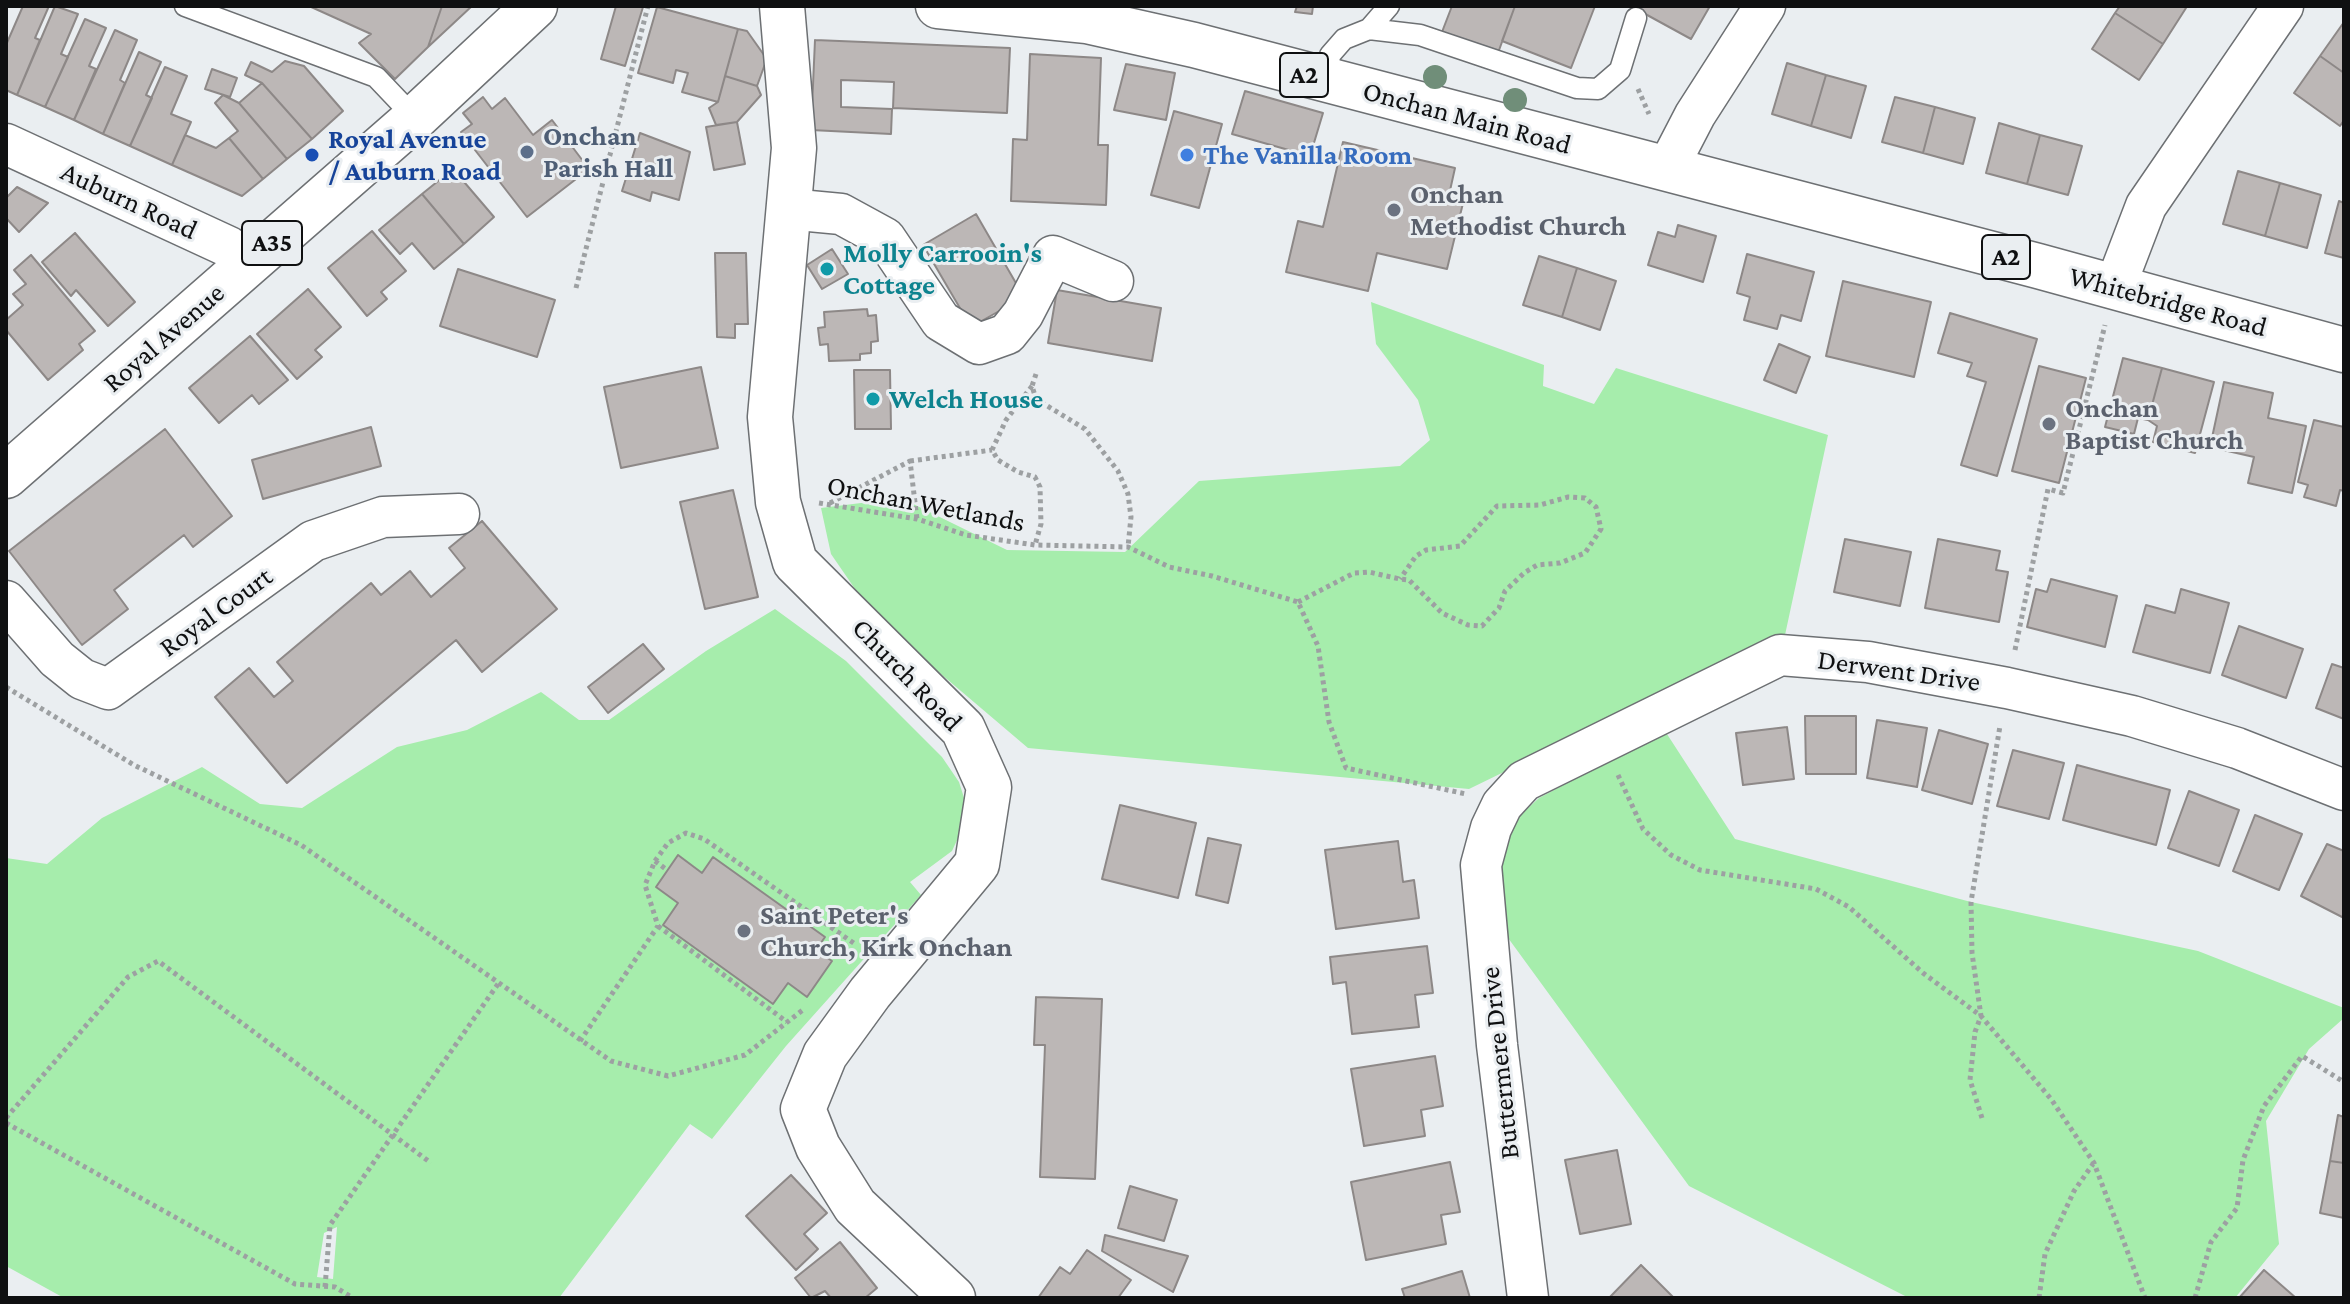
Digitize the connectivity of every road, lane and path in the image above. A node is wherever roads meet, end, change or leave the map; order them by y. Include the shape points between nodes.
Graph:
1 (185, 6) edge
2 (535, 6) edge
3 (648, 6) edge
4 (782, 6) edge
5 (938, 6) edge
6 (1389, 6) edge
7 (1765, 6) edge
8 (2283, 6) edge
9 (1088, 14) edge
10 (1636, 18) dead end
11 (1369, 29) junction
12 (1327, 81) junction
13 (415, 118) junction
14 (6, 144) edge
15 (1667, 169) junction
16 (788, 209) junction
17 (251, 261) junction
18 (1113, 281) dead end
19 (576, 288) dead end
20 (2111, 302) junction
21 (2344, 350) edge
22 (1036, 374) dead end
23 (1032, 386) junction
24 (992, 450) junction
25 (910, 461) junction
26 (6, 476) edge
27 (778, 502) junction
28 (830, 503) junction
29 (459, 514) dead end
30 (917, 519) junction
31 (1035, 545) junction
32 (1128, 547) junction
33 (1400, 579) junction
34 (6, 601) edge
35 (1298, 602) junction
36 (2014, 654) dead end
37 (6, 687) edge
38 (2002, 713) dead end
39 (1603, 742) junction
40 (2344, 790) edge
41 (1497, 816) junction
42 (655, 861) junction
43 (667, 870) dead end
44 (658, 926) junction
45 (855, 944) dead end
46 (498, 984) junction
47 (1981, 1016) junction
48 (787, 1022) junction
49 (796, 1022) dead end
50 (580, 1041) junction
51 (2344, 1082) edge
52 (1982, 1118) dead end
53 (6, 1120) edge
54 (394, 1133) junction
55 (431, 1163) dead end
56 (2094, 1163) junction
57 (325, 1287) junction
58 (353, 1298) edge
59 (953, 1298) edge
60 (1528, 1298) edge
61 (2039, 1298) edge
62 (2145, 1298) edge
63 (2195, 1298) edge

1 - 13 lane via 376,77
2 - 13 main road, Royal Avenue / A35
3 - 19 path
4 - 16 main road, Church Road via 794,148
5 - 9 main road, Onchan Main Road / A2
6 - 11 lane
7 - 15 street
8 - 20 street via 2146,206
9 - 12 main road, Onchan Main Road / A2
10 - 11 lane via 1620,70 1598,89 1577,88 1420,35
11 - 12 lane via 1344,39 1330,55
12 - 15 main road, Onchan Main Road / A2
13 - 17 main road, Royal Avenue / A35
14 - 17 street, Auburn Road
15 - 20 main road, Whitebridge Road / A2
16 - 18 street via 841,214 885,238 941,321 979,344 1007,334 1053,256
16 - 27 main road, Church Road via 770,417
17 - 26 main road, Royal Avenue / A35
20 - 21 main road, Whitebridge Road / A2
20 - 36 path via 2063,493 2048,489
22 - 23 path
23 - 24 path via 1006,420
23 - 32 path via 1036,399 1085,429 1118,471 1128,494
24 - 25 path
24 - 31 path via 998,460 1035,477 1040,487 1041,524
25 - 28 path
25 - 30 path
27 - 28 path, Onchan Wetlands
27 - 59 main road, Church Road via 795,562 963,729 989,787 977,864 833,1043 803,1109 818,1147 855,1206
28 - 30 path, Onchan Wetlands
29 - 34 street, Royal Court via 383,517 313,541 108,689 82,679 57,659
30 - 31 path, Onchan Wetlands via 966,535
31 - 32 path, Onchan Wetlands
32 - 35 path, Onchan Wetlands via 1169,567
33 - 33 path via 1409,580 1454,620 1482,626 1524,573 1585,553 1601,529 1596,507 1585,498 1568,497 1540,505 1497,506 1460,546 1426,550
33 - 35 path via 1354,573
35 - 41 path via 1318,646 1329,722 1346,768
37 - 46 path via 134,765 301,845
38 - 47 path via 1971,902
39 - 40 street, Derwent Drive via 1780,655 1868,662 2132,716 2237,748
39 - 41 street, Derwent Drive via 1524,781
39 - 47 path via 1643,829 1671,855 1700,870 1816,889 1849,907
41 - 60 street, Buttermere Drive via 1481,865 1483,910
42 - 43 path
42 - 44 path via 645,885
42 - 45 path via 668,843 686,833 704,839
44 - 48 path
44 - 50 path
46 - 50 path
46 - 54 path
47 - 52 path via 1970,1080
47 - 56 path via 2051,1099
48 - 49 path
48 - 50 path via 745,1055 668,1076 611,1061
51 - 63 path via 2302,1056 2264,1106 2243,1160 2237,1208 2211,1242
53 - 54 path via 128,977 158,961
53 - 57 path via 295,1284
54 - 55 path
54 - 57 path via 330,1225
56 - 61 path via 2074,1191 2045,1254
56 - 62 path
57 - 58 path

